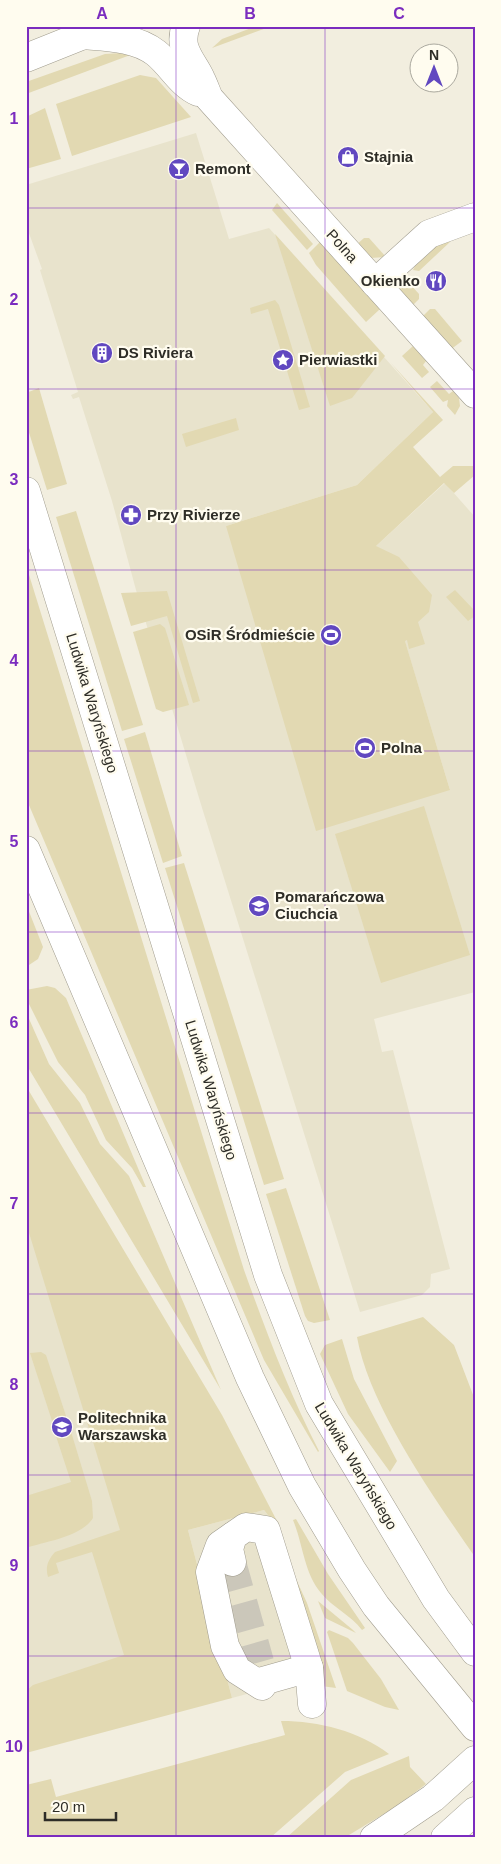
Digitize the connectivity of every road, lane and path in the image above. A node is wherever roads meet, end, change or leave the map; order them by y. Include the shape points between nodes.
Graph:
1 (186, 26) edge
2 (94, 30) edge
3 (26, 58) edge
4 (209, 98) junction
5 (475, 217) edge
6 (375, 283) junction
7 (475, 394) edge
8 (26, 492) edge
9 (26, 850) edge
10 (475, 1652) edge
11 (309, 1668) junction
12 (312, 1704) dead end
13 (475, 1727) edge
14 (475, 1760) edge
15 (475, 1810) edge
16 (374, 1838) edge
17 (445, 1838) edge

1 - 4 main road, Polna via 183,37 186,52 191,65 201,76
2 - 3 main road
2 - 4 main road, Polna via 142,44 156,53 189,88
4 - 6 main road, Polna
5 - 6 main road via 428,234
6 - 7 main road, Polna
8 - 10 main road, Ludwika Waryńskiego via 268,1275 292,1340 318,1404 436,1599
9 - 13 main road via 250,1378 302,1486 376,1606
11 - 11 main road via 266,1530 246,1527 232,1549 220,1545 210,1572 225,1646 238,1670 263,1684
11 - 12 main road
14 - 16 main road via 433,1798
15 - 17 main road

